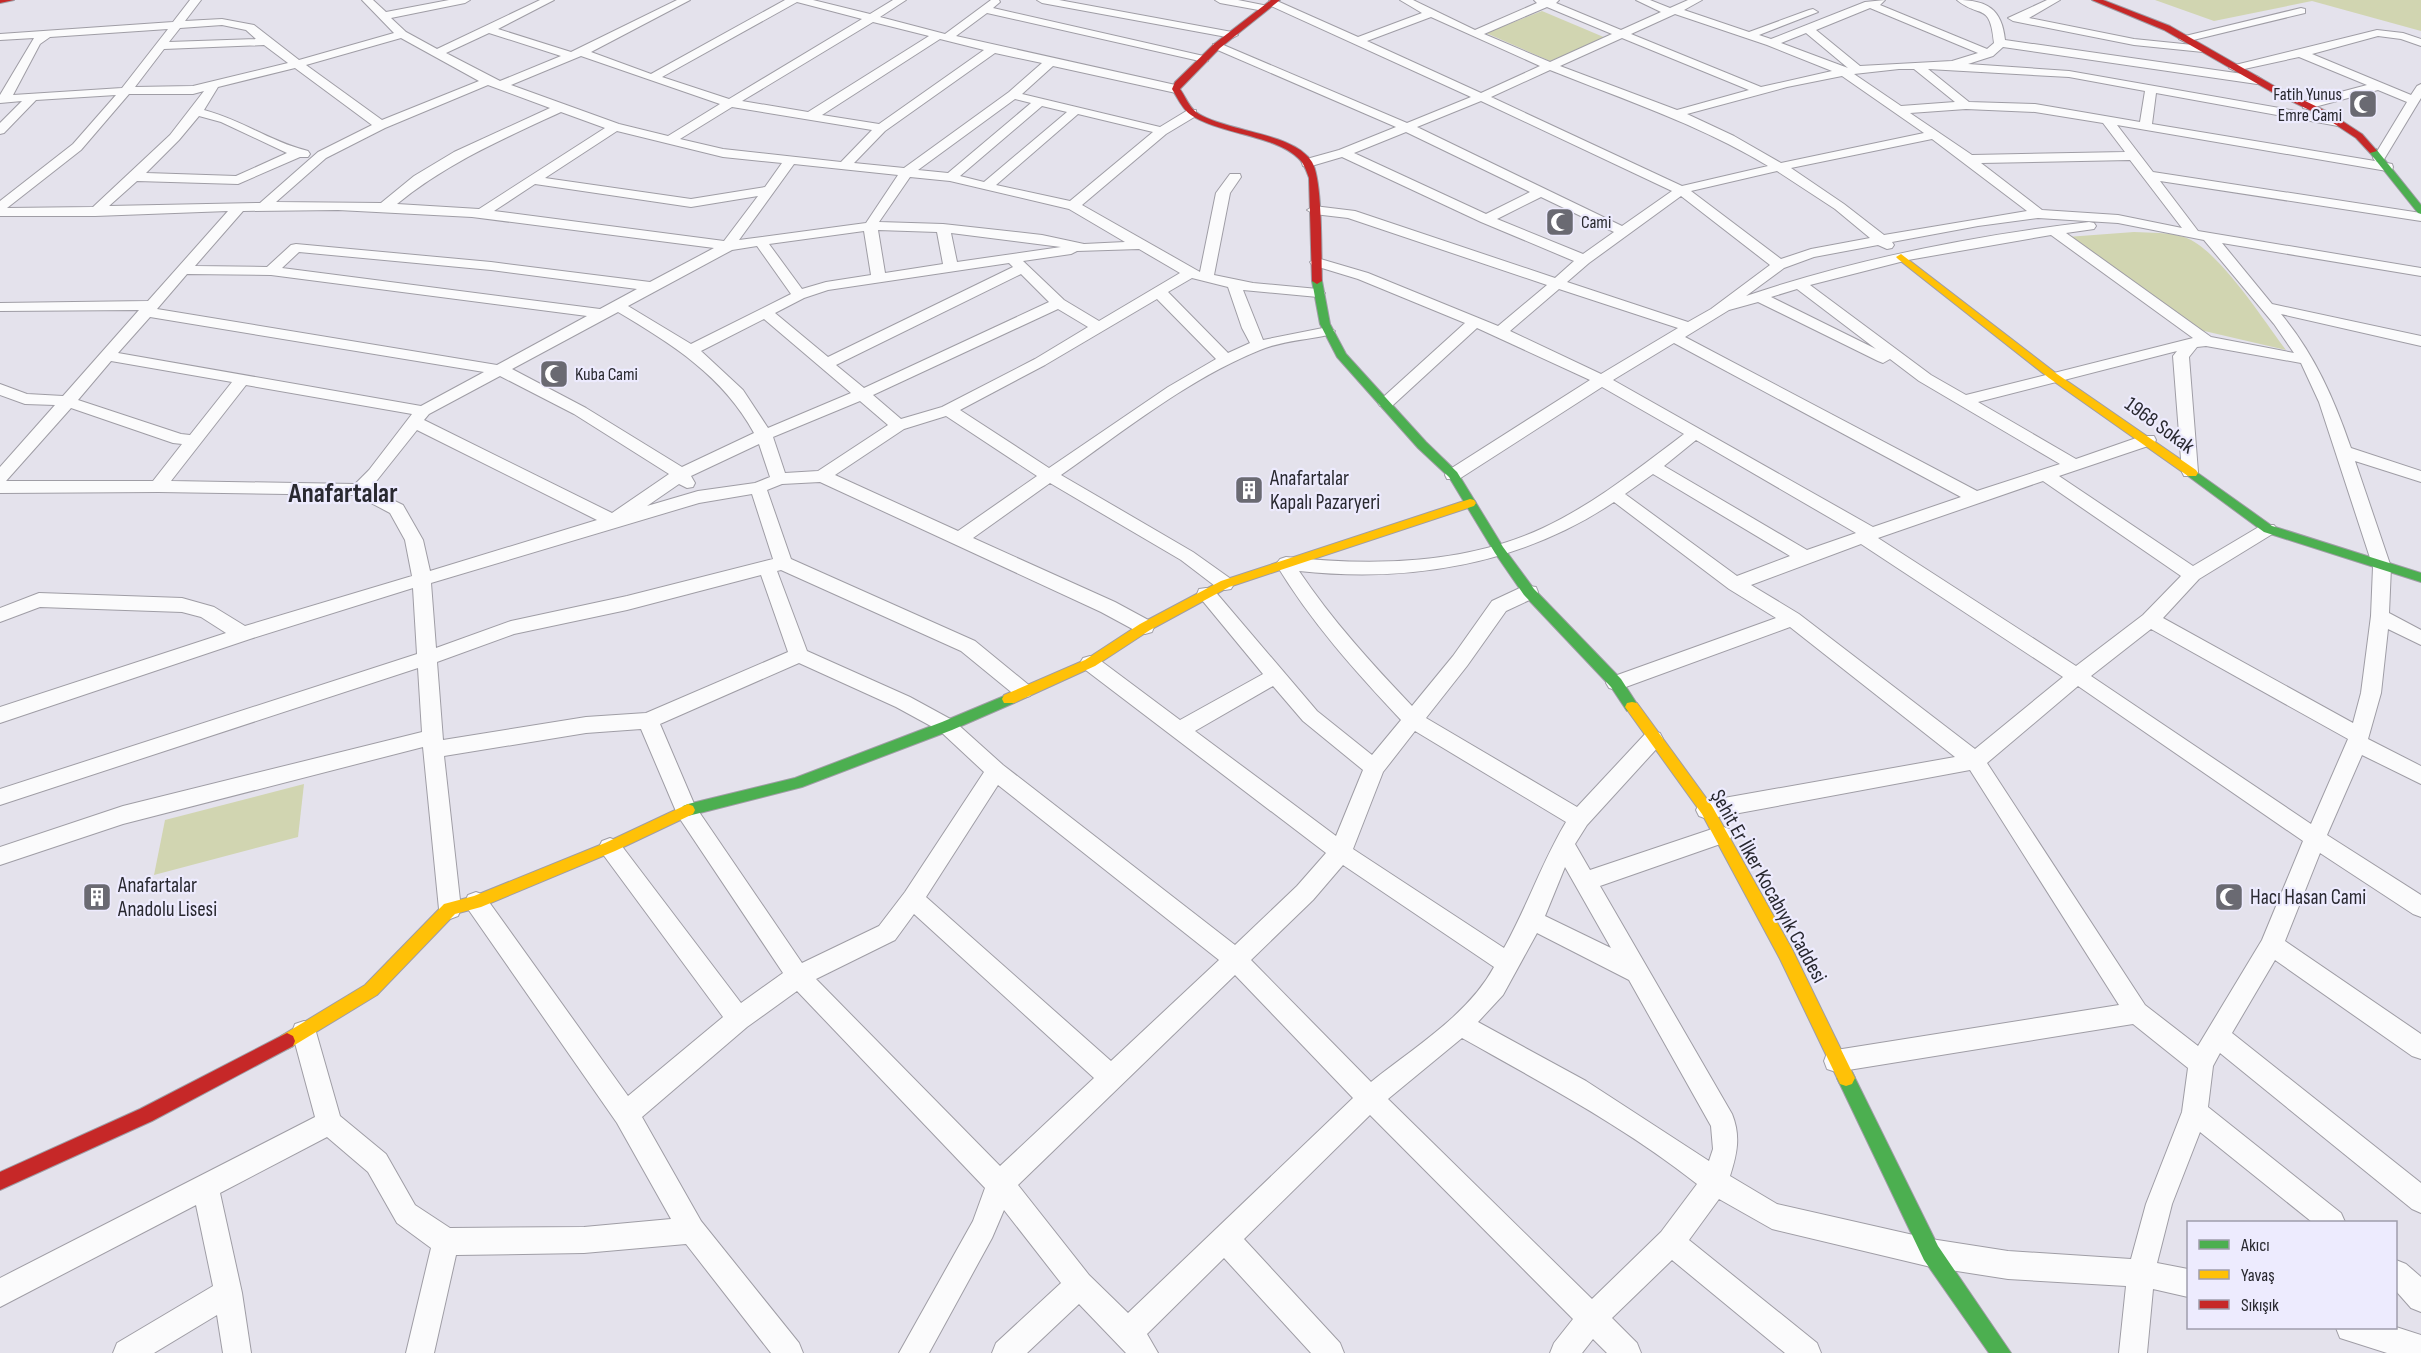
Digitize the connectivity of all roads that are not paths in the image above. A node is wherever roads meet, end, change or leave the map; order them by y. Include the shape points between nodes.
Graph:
1 (5, 0) edge
2 (10, 0) edge
3 (196, 0) edge
4 (465, 0) edge
5 (548, 0) edge
6 (685, 0) edge
7 (794, 0) edge
8 (800, 0) edge
9 (901, 0) edge
10 (998, 0) edge
11 (1042, 0) edge
12 (1220, 0) edge
13 (1405, 0) edge
14 (1641, 0) edge
15 (1697, 0) edge
16 (1883, 0) edge
17 (1962, 0) edge
18 (2055, 0) edge
19 (2096, 0) edge
20 (0, 1) edge
21 (1546, 1) edge
22 (373, 2) edge
23 (1271, 4) edge
24 (1869, 4) junction
25 (0, 7) edge
26 (1825, 8) dead end
27 (986, 10) junction
28 (1672, 11) junction
29 (2301, 11) dead end
30 (1431, 13) junction
31 (1994, 13) junction
32 (383, 16) junction
33 (871, 17) junction
34 (2013, 18) junction
35 (176, 26) junction
36 (1807, 28) junction
37 (488, 29) junction
38 (402, 34) junction
39 (1474, 34) junction
40 (1623, 34) junction
41 (46, 35) junction
42 (945, 35) junction
43 (1232, 35) junction
44 (1750, 35) junction
45 (0, 37) edge
46 (2185, 39) junction
47 (266, 42) junction
48 (1356, 42) junction
49 (1771, 43) junction
50 (2000, 43) junction
51 (2421, 43) edge
52 (163, 46) junction
53 (1217, 46) junction
54 (993, 49) junction
55 (2203, 49) junction
56 (437, 53) junction
57 (2300, 53) junction
58 (576, 54) junction
59 (1989, 54) junction
60 (1204, 59) junction
61 (1050, 62) junction
62 (2140, 63) junction
63 (295, 65) junction
64 (1550, 66) junction
65 (1917, 66) junction
66 (1937, 66) junction
67 (2235, 68) junction
68 (1857, 70) junction
69 (1842, 71) junction
70 (18, 75) junction
71 (0, 76) edge
72 (652, 78) junction
73 (2258, 80) junction
74 (493, 83) junction
75 (213, 86) junction
76 (2378, 86) junction
77 (2147, 88) junction
78 (2421, 88) edge
79 (1176, 89) junction
80 (126, 91) junction
81 (1761, 91) junction
82 (1013, 95) junction
83 (1481, 97) junction
84 (32, 98) junction
85 (3, 99) edge
86 (2413, 100) junction
87 (1040, 101) junction
88 (729, 103) junction
89 (1966, 105) junction
90 (2307, 105) junction
91 (559, 108) junction
92 (1076, 110) junction
93 (1896, 110) junction
94 (198, 112) junction
95 (1192, 113) junction
96 (1675, 114) junction
97 (811, 116) junction
98 (2105, 118) junction
99 (2338, 122) junction
100 (381, 125) junction
101 (2146, 125) junction
102 (615, 127) junction
103 (1406, 127) junction
104 (881, 128) junction
105 (0, 130) edge
106 (1162, 131) junction
107 (1933, 135) junction
108 (668, 141) junction
109 (298, 153) junction
110 (1344, 153) junction
111 (322, 154) junction
112 (2134, 156) junction
113 (1969, 159) junction
114 (790, 161) junction
115 (2383, 162) junction
116 (1308, 163) junction
117 (846, 164) junction
118 (1778, 166) junction
119 (907, 172) junction
120 (2148, 175) junction
121 (134, 177) junction
122 (951, 177) junction
123 (1235, 177) dead end
124 (532, 180) junction
125 (986, 187) junction
126 (769, 190) junction
127 (1681, 190) junction
128 (1540, 192) junction
129 (2418, 202) edge
130 (264, 206) junction
131 (1073, 206) junction
132 (0, 207) edge
133 (384, 207) junction
134 (238, 208) junction
135 (1314, 210) junction
136 (0, 212) edge
137 (95, 212) junction
138 (482, 213) junction
139 (2038, 214) junction
140 (2421, 217) edge
141 (1486, 219) junction
142 (2118, 219) junction
143 (870, 226) junction
144 (943, 228) junction
145 (2053, 230) junction
146 (1622, 231) junction
147 (2201, 235) junction
148 (1881, 239) junction
149 (760, 241) junction
150 (1142, 245) junction
151 (728, 246) junction
152 (1084, 248) junction
153 (345, 253) junction
154 (1901, 257) junction
155 (1584, 260) junction
156 (1317, 262) junction
157 (1017, 264) junction
158 (1779, 265) junction
159 (951, 267) junction
160 (183, 270) junction
161 (271, 271) junction
162 (2421, 272) edge
163 (1198, 276) junction
164 (318, 277) junction
165 (879, 278) junction
166 (1559, 283) junction
167 (1799, 284) junction
168 (1234, 285) junction
169 (654, 287) junction
170 (1159, 292) junction
171 (1318, 293) junction
172 (799, 295) junction
173 (1759, 297) junction
174 (1059, 303) junction
175 (0, 307) edge
176 (620, 307) junction
177 (2268, 307) junction
178 (148, 309) junction
179 (1716, 312) junction
180 (766, 313) junction
181 (603, 314) junction
182 (1474, 323) junction
183 (1100, 327) junction
184 (1691, 328) junction
185 (1328, 331) junction
186 (1500, 332) junction
187 (1675, 338) junction
188 (2421, 341) edge
189 (2199, 342) junction
190 (1258, 345) junction
191 (692, 350) junction
192 (108, 356) junction
193 (1226, 360) junction
194 (2307, 360) junction
195 (826, 364) junction
196 (501, 370) junction
197 (2053, 376) junction
198 (1602, 380) junction
199 (241, 381) junction
200 (1928, 381) junction
201 (0, 389) edge
202 (861, 395) junction
203 (66, 400) junction
204 (1963, 401) junction
205 (1386, 402) junction
206 (948, 410) junction
207 (419, 416) junction
208 (898, 425) junction
209 (1695, 433) junction
210 (764, 435) junction
211 (193, 440) junction
212 (2148, 440) junction
213 (2342, 451) junction
214 (8, 457) edge
215 (2074, 465) junction
216 (1652, 466) junction
217 (2190, 472) junction
218 (681, 474) junction
219 (1048, 475) junction
220 (1453, 475) junction
221 (822, 476) junction
222 (2047, 476) junction
223 (2421, 477) edge
224 (0, 478) edge
225 (779, 479) junction
226 (158, 486) junction
227 (0, 487) edge
228 (758, 488) junction
229 (359, 490) junction
230 (1614, 494) junction
231 (698, 496) junction
232 (1974, 497) junction
233 (1470, 503) junction
234 (613, 521) junction
235 (2268, 530) junction
236 (1867, 536) junction
237 (959, 539) junction
238 (1499, 550) junction
239 (1805, 557) junction
240 (1286, 564) junction
241 (775, 565) junction
242 (2382, 567) junction
243 (2193, 575) junction
244 (422, 578) junction
245 (2421, 578) edge
246 (1225, 584) junction
247 (1735, 584) junction
248 (1529, 592) junction
249 (1206, 594) junction
250 (0, 615) edge
251 (2380, 616) junction
252 (1792, 619) junction
253 (2150, 620) junction
254 (1145, 627) junction
255 (243, 634) junction
256 (2421, 639) edge
257 (799, 655) junction
258 (428, 658) junction
259 (1090, 663) junction
260 (1276, 676) junction
261 (2077, 676) junction
262 (1616, 683) junction
263 (1023, 691) junction
264 (0, 715) edge
265 (1412, 719) junction
266 (648, 721) junction
267 (947, 726) junction
268 (1178, 731) junction
269 (1653, 739) junction
270 (2359, 740) junction
271 (432, 744) junction
272 (1975, 761) junction
273 (1374, 768) junction
274 (996, 771) junction
275 (2421, 776) edge
276 (0, 797) edge
277 (686, 810) junction
278 (1707, 810) junction
279 (1579, 819) junction
280 (1721, 835) junction
281 (2315, 838) junction
282 (1564, 844) junction
283 (610, 847) junction
284 (1341, 852) junction
285 (0, 856) edge
286 (1586, 881) junction
287 (913, 899) junction
288 (476, 902) junction
289 (2421, 907) edge
290 (450, 909) junction
291 (1532, 920) junction
292 (2272, 945) junction
293 (1235, 959) junction
294 (1509, 964) junction
295 (1640, 974) junction
296 (798, 976) junction
297 (2137, 1013) junction
298 (739, 1019) junction
299 (1460, 1025) junction
300 (304, 1032) junction
301 (2218, 1036) junction
302 (2421, 1048) edge
303 (1836, 1061) junction
304 (2200, 1063) junction
305 (1111, 1077) junction
306 (1370, 1098) junction
307 (2195, 1112) junction
308 (626, 1114) junction
309 (329, 1123) junction
310 (0, 1182) edge
311 (1715, 1182) junction
312 (1000, 1184) junction
313 (205, 1186) junction
314 (2421, 1200) edge
315 (2331, 1221) edge
316 (692, 1230) junction
317 (1224, 1238) junction
318 (446, 1242) junction
319 (1671, 1242) junction
320 (1932, 1253) junction
321 (2141, 1273) junction
322 (2397, 1275) edge
323 (2187, 1283) edge
324 (1079, 1285) junction
325 (0, 1293) edge
326 (228, 1293) junction
327 (2421, 1299) edge
328 (1593, 1317) junction
329 (2353, 1329) edge
330 (1128, 1333) junction
331 (2421, 1349) edge
332 (127, 1353) edge
333 (237, 1353) edge
334 (420, 1353) edge
335 (789, 1353) edge
336 (913, 1353) edge
337 (1006, 1353) edge
338 (1144, 1353) edge
339 (1330, 1353) edge
340 (1564, 1353) edge
341 (1628, 1353) edge
342 (1807, 1353) edge
343 (2001, 1353) edge
344 (2133, 1353) edge

1 - 2 main road
1 - 20 main road
1 - 25 street
3 - 35 street
4 - 32 street
5 - 37 street
6 - 58 street
7 - 72 street
8 - 33 street
9 - 33 street
10 - 27 street
11 - 43 street
12 - 23 street
13 - 30 street
14 - 28 street
15 - 28 street
16 - 24 street
17 - 31 street
18 - 34 street
19 - 46 main road
21 - 39 street
21 - 40 street
22 - 32 street
23 - 43 main road
23 - 48 street
24 - 36 street
24 - 59 street
26 - 44 street
27 - 42 street
27 - 60 street
28 - 40 street
28 - 44 street
29 - 46 street
30 - 39 street
30 - 48 street
31 - 34 street
31 - 50 street
32 - 38 street
33 - 42 street
33 - 88 street
34 - 55 street via 2134,42
35 - 41 street
35 - 47 street via 239,24 254,30
35 - 52 street
36 - 49 street
36 - 68 street
37 - 56 street
37 - 58 street
38 - 56 street
38 - 63 street
39 - 64 street
40 - 64 street
40 - 81 street
41 - 45 street
41 - 70 street via 35,42
42 - 54 street
42 - 97 street
43 - 53 main road
44 - 49 street
46 - 55 main road
47 - 52 street
47 - 63 street
48 - 83 street
49 - 69 street
50 - 59 street
50 - 62 street
51 - 57 street via 2384,32
52 - 80 street
53 - 60 main road
53 - 103 street
54 - 61 street
54 - 104 street
55 - 67 main road
56 - 74 street
57 - 67 street
57 - 76 street
58 - 72 street
58 - 74 street
59 - 66 street
60 - 79 main road
61 - 79 street
61 - 82 street
62 - 73 street
62 - 77 street
63 - 75 street
63 - 100 street
64 - 83 street
64 - 96 street
65 - 66 street
65 - 68 street
65 - 89 street
66 - 77 street via 2070,74
67 - 73 main road
68 - 69 street
69 - 81 street
69 - 93 street
70 - 71 street
70 - 85 street
72 - 88 street
73 - 90 main road
74 - 91 street
74 - 100 street
75 - 80 street
75 - 94 street
76 - 86 street
76 - 90 street
77 - 99 street
77 - 101 street
78 - 86 street
79 - 95 main road
80 - 84 street
80 - 132 street via 77,147
81 - 96 street
82 - 87 street
82 - 119 street
83 - 103 street
83 - 127 street
84 - 85 street
84 - 105 street
86 - 115 street
87 - 92 street
87 - 122 street
88 - 97 street
88 - 108 street
89 - 93 street
89 - 98 street via 2035,108
90 - 99 main road
91 - 102 street
91 - 133 street via 458,155
92 - 106 street
92 - 125 street
93 - 107 street
94 - 109 street via 225,119
94 - 121 street
95 - 106 street
95 - 116 main road via 1273,141 1300,154
96 - 118 street
97 - 104 street
98 - 101 street
98 - 112 street
99 - 115 main road
100 - 111 street
101 - 115 street
102 - 108 street
102 - 124 street
103 - 110 street
103 - 128 street
104 - 117 street
106 - 131 street
107 - 113 street
107 - 118 street
108 - 114 street
109 - 111 street
109 - 121 street via 238,180
110 - 116 street
110 - 141 street
111 - 130 street
112 - 113 street
112 - 120 street
113 - 139 street
114 - 117 street
114 - 126 street
115 - 129 main road
116 - 135 main road, Şehit Er İlker Kocabıyık Caddesi via 1313,178
117 - 119 street
118 - 127 street
118 - 148 street
119 - 122 street
119 - 143 street
120 - 140 street
120 - 147 street
121 - 137 street
122 - 125 street
123 - 163 street via 1223,193
124 - 126 street via 691,203
124 - 138 street
125 - 131 street
126 - 151 street
127 - 146 street
127 - 158 street
128 - 141 street
128 - 146 street
130 - 133 street
130 - 134 street
131 - 150 street
133 - 138 street
134 - 137 street
134 - 160 street
135 - 156 main road, Şehit Er İlker Kocabıyık Caddesi
135 - 166 street via 1350,214
136 - 137 street
138 - 151 street
139 - 142 street
139 - 148 street
141 - 155 street
142 - 145 street
142 - 147 street
143 - 144 street
143 - 149 street
143 - 165 street
144 - 152 street via 1042,239
144 - 159 street
145 - 154 street
145 - 189 street
146 - 155 street
147 - 162 street
147 - 177 street
148 - 154 street
148 - 158 street
149 - 151 street
149 - 172 street
150 - 152 street
150 - 163 street
151 - 169 street
152 - 157 street
153 - 161 street via 296,248
153 - 164 street
153 - 169 street via 491,266
154 - 167 street
154 - 197 main road, 1968 Sokak
155 - 166 street
156 - 171 main road, Şehit Er İlker Kocabıyık Caddesi
156 - 182 street via 1363,276
157 - 159 street
157 - 174 street
157 - 195 street
158 - 179 street
159 - 165 street
160 - 161 street
160 - 178 street
161 - 164 street
163 - 168 street
163 - 170 street
164 - 181 street
165 - 172 street via 826,286
166 - 184 street
166 - 186 street
167 - 173 street
167 - 200 street
168 - 171 street
168 - 190 street
169 - 176 street
170 - 183 street
170 - 193 street
171 - 185 main road, Şehit Er İlker Kocabıyık Caddesi
172 - 180 street
173 - 179 street
173 - 200 street
174 - 183 street
174 - 202 street
175 - 178 street
176 - 181 street
176 - 191 street
177 - 188 street
177 - 194 street
178 - 192 street
178 - 196 street
179 - 184 street
180 - 191 street
180 - 195 street
181 - 196 street
182 - 186 street
182 - 205 street
183 - 206 street
184 - 187 street
185 - 190 street
185 - 205 main road, Şehit Er İlker Kocabıyık Caddesi via 1341,355
186 - 198 street
187 - 198 street
187 - 232 street
189 - 194 street
189 - 197 street
189 - 217 street via 2181,356
190 - 193 street
191 - 210 street via 738,393
192 - 199 street
192 - 203 street
193 - 219 street via 1174,390
194 - 213 street via 2327,402
195 - 202 street
196 - 207 street
196 - 218 street via 580,411
197 - 204 street
197 - 212 main road, 1968 Sokak
198 - 209 street
198 - 220 street
199 - 207 street
199 - 211 street
200 - 204 street
201 - 203 street via 25,399
202 - 208 street
202 - 210 street
203 - 211 street via 179,439
203 - 214 street
204 - 215 street
205 - 220 main road, Şehit Er İlker Kocabıyık Caddesi
206 - 208 street
206 - 219 street
207 - 229 street
207 - 234 street
208 - 221 street
209 - 216 street
209 - 236 street
210 - 218 street
210 - 225 street
211 - 226 street
212 - 215 street
212 - 217 main road, 1968 Sokak
213 - 223 street
213 - 242 street
214 - 224 street
215 - 222 street
216 - 230 street
216 - 239 street
217 - 235 main road, 1968 Sokak
218 - 231 street
218 - 234 street
219 - 237 street
219 - 246 street via 1187,556
220 - 233 main road, Şehit Er İlker Kocabıyık Caddesi
221 - 225 street
221 - 237 street
222 - 232 street
222 - 243 street
225 - 228 street
226 - 227 street
226 - 229 street
228 - 231 street
228 - 241 street
229 - 244 street via 397,509 414,540
230 - 238 street via 1548,533
230 - 247 street
231 - 234 street
232 - 236 street
233 - 238 main road, Şehit Er İlker Kocabıyık Caddesi
233 - 240 main road
234 - 244 street
235 - 242 main road, 1968 Sokak
235 - 243 street
236 - 239 street
236 - 261 street
237 - 254 street
238 - 240 street via 1469,559 1413,566 1331,569
238 - 248 main road, Şehit Er İlker Kocabıyık Caddesi
239 - 247 street
240 - 246 main road
240 - 265 street via 1346,648
241 - 257 street
241 - 258 street via 511,628
241 - 263 street via 968,646
242 - 245 main road, 1968 Sokak
242 - 251 street
243 - 253 street
244 - 255 street
244 - 258 street
246 - 249 main road
247 - 252 street
248 - 262 main road, Şehit Er İlker Kocabıyık Caddesi
248 - 265 street via 1499,606
249 - 254 main road
249 - 260 street
250 - 255 street via 39,600 182,605 207,612
251 - 256 street
251 - 270 street via 2371,693
252 - 262 street
252 - 272 street
253 - 261 street
253 - 270 street
254 - 259 main road
255 - 264 street
257 - 266 street
257 - 267 street
258 - 271 street
258 - 276 street
259 - 263 main road
259 - 268 street
260 - 268 street
260 - 273 street via 1310,716
261 - 272 street
261 - 281 street
262 - 269 main road, Şehit Er İlker Kocabıyık Caddesi
263 - 267 main road
265 - 273 street
265 - 279 street
266 - 271 street
266 - 277 street
267 - 274 street
267 - 277 main road via 797,783
268 - 284 street
269 - 278 main road, Şehit Er İlker Kocabıyık Caddesi
269 - 279 street
270 - 275 street
270 - 281 street
271 - 285 street via 123,815
271 - 290 street
272 - 278 street
272 - 297 street
273 - 284 street
274 - 287 street
274 - 293 street
277 - 283 main road
277 - 296 street
278 - 280 main road, Şehit Er İlker Kocabıyık Caddesi
279 - 282 street
280 - 286 street
280 - 303 main road, Şehit Er İlker Kocabıyık Caddesi via 1786,954
281 - 289 street
281 - 292 street
282 - 286 street
282 - 291 street
283 - 288 main road
283 - 298 street
284 - 293 street via 1305,893
284 - 294 street
286 - 295 street
287 - 296 street via 887,933
287 - 305 street
288 - 290 main road
288 - 308 street
290 - 300 main road via 371,990
291 - 294 street
291 - 295 street
292 - 301 street
292 - 302 street
293 - 305 street
293 - 306 street
294 - 299 street via 1495,988
295 - 311 street via 1723,1123 1726,1149
296 - 298 street
296 - 312 street
297 - 303 street
297 - 304 street
298 - 308 street
299 - 306 street
299 - 311 street via 1577,1089
300 - 309 street
300 - 310 main road via 146,1115
301 - 304 street
301 - 314 street
303 - 320 main road, Şehit Er İlker Kocabıyık Caddesi
304 - 307 street
305 - 312 street
306 - 317 street
306 - 328 street
307 - 315 street
307 - 321 street via 2159,1204
308 - 316 street
309 - 313 street
309 - 318 street via 377,1163 406,1214
311 - 319 street
311 - 320 street via 1772,1216
312 - 324 street
312 - 336 street via 983,1229
313 - 325 street
313 - 326 street
316 - 318 street via 584,1240
316 - 335 street
317 - 330 street
317 - 339 street
318 - 334 street
319 - 328 street
319 - 342 street
320 - 321 street via 2008,1265
320 - 343 main road, Şehit Er İlker Kocabıyık Caddesi
321 - 323 street
321 - 344 street
322 - 327 street
324 - 330 street
324 - 337 street
326 - 332 street
326 - 333 street
328 - 340 street
328 - 341 street
329 - 331 street
330 - 338 street

